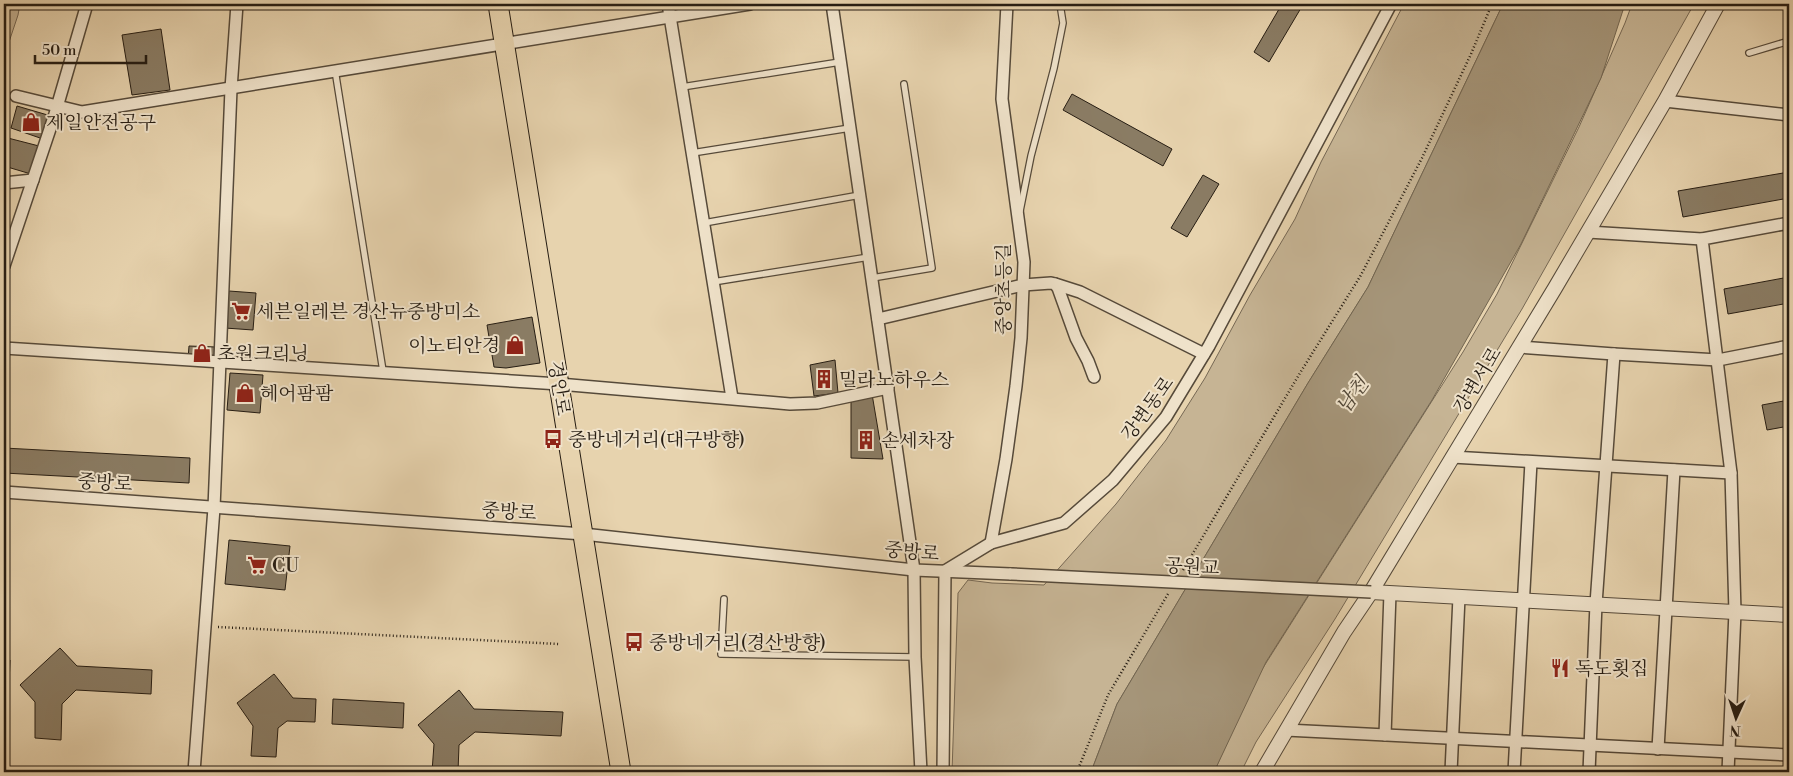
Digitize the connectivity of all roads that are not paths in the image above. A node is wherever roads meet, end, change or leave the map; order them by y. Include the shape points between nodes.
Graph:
1 (87, 4) edge
2 (237, 4) edge
3 (498, 4) edge
4 (668, 4) edge
5 (750, 4) edge
6 (832, 4) edge
7 (1006, 4) edge
8 (1060, 4) edge
9 (1391, 4) edge
10 (1718, 4) edge
11 (670, 17) junction
12 (1789, 41) edge
13 (505, 43) junction
14 (1749, 53) dead end
15 (840, 62) junction
16 (335, 70) junction
17 (904, 84) dead end
18 (682, 87) junction
19 (231, 89) junction
20 (16, 96) dead end
21 (1665, 101) junction
22 (56, 107) junction
23 (1789, 115) edge
24 (850, 128) junction
25 (692, 153) junction
26 (33, 180) junction
27 (4, 182) edge
28 (860, 195) junction
29 (1018, 220) junction
30 (1789, 222) edge
31 (704, 223) junction
32 (1588, 232) junction
33 (1702, 239) junction
34 (869, 257) junction
35 (4, 266) edge
36 (872, 278) junction
37 (713, 282) junction
38 (1055, 284) junction
39 (1023, 285) junction
40 (878, 319) junction
41 (1789, 346) edge
42 (1519, 347) junction
43 (4, 348) edge
44 (1204, 354) junction
45 (1614, 354) junction
46 (1718, 360) junction
47 (220, 362) junction
48 (383, 371) junction
49 (1094, 377) dead end
50 (559, 384) junction
51 (888, 388) junction
52 (732, 398) junction
53 (1452, 457) junction
54 (1531, 462) junction
55 (1606, 466) junction
56 (1674, 470) junction
57 (1732, 473) junction
58 (4, 492) edge
59 (214, 508) junction
60 (583, 534) junction
61 (991, 543) junction
62 (914, 570) junction
63 (945, 572) junction
64 (1011, 574) joint
65 (1371, 592) junction
66 (1390, 593) junction
67 (1459, 597) junction
68 (724, 599) dead end
69 (1523, 600) junction
70 (1596, 604) junction
71 (1666, 608) junction
72 (1735, 612) junction
73 (1789, 615) edge
74 (915, 657) junction
75 (1286, 730) junction
76 (1385, 735) junction
77 (1452, 738) junction
78 (1516, 742) junction
79 (1590, 745) junction
80 (1658, 749) junction
81 (1729, 752) junction
82 (1789, 755) edge
83 (194, 772) edge
84 (621, 772) edge
85 (921, 772) edge
86 (943, 772) edge
87 (1262, 772) edge
88 (1451, 772) edge
89 (1514, 772) edge
90 (1589, 772) edge
91 (1728, 772) edge

1 - 22 street
2 - 19 street
3 - 13 main road, 경안로
4 - 11 street
5 - 11 street
6 - 15 street
7 - 29 street, 중앙초등길 via 1002,99
8 - 29 lane via 1063,23 1030,156
9 - 44 street, 강변동로
10 - 21 street, 강변서로
11 - 13 street
11 - 18 street
12 - 14 lane
13 - 16 street
13 - 50 main road, 경안로
15 - 18 lane
15 - 24 street
16 - 19 street
16 - 48 lane
17 - 36 lane via 932,268
18 - 25 street
19 - 22 street via 82,112
19 - 47 street
20 - 22 street
21 - 23 street
21 - 32 street, 강변서로
22 - 26 street
24 - 25 lane
24 - 28 street
25 - 31 street
26 - 27 street
26 - 35 street
28 - 31 lane
28 - 34 street
29 - 39 street, 중앙초등길 via 1024,262
30 - 33 street
31 - 37 street
32 - 33 street
32 - 42 street, 강변서로
33 - 46 street
34 - 36 street
34 - 37 lane
36 - 40 street
37 - 52 street
38 - 39 street
38 - 44 street via 1080,292
38 - 49 street
39 - 40 street
39 - 61 street, 중앙초등길 via 1016,386
40 - 51 street
41 - 46 street
42 - 45 street
42 - 53 street, 강변서로
43 - 47 street
44 - 61 street, 강변동로 via 1166,417 1113,480 1064,523
45 - 46 street
45 - 55 street
46 - 57 street
47 - 48 street
47 - 59 street
48 - 50 street
50 - 52 street
50 - 60 main road, 경안로
51 - 52 street via 803,404
51 - 62 street
53 - 54 street
53 - 65 street, 강변서로
54 - 55 street
54 - 69 street
55 - 56 street
55 - 70 street
56 - 57 street
56 - 71 street
57 - 72 street
58 - 59 street, 중방로
59 - 60 street, 중방로
59 - 83 street
60 - 62 street, 중방로
60 - 84 main road, 경안로
61 - 63 street, 강변동로
62 - 63 street, 중방로
62 - 74 street
63 - 64 street, 중방로
63 - 86 street
64 - 65 street, 공원교, bridge
65 - 66 street
65 - 75 street, 강변서로
66 - 67 street
66 - 76 street
67 - 69 street
67 - 77 street
68 - 74 lane via 721,654
69 - 70 street
69 - 78 street
70 - 71 street
70 - 79 street
71 - 72 street
71 - 80 street
72 - 73 street
72 - 81 street
74 - 85 street
75 - 76 street
75 - 87 street, 강변서로
76 - 77 street
77 - 78 street
77 - 88 street
78 - 79 street
78 - 89 street
79 - 80 street
79 - 90 street
80 - 81 street
81 - 82 street
81 - 91 street

